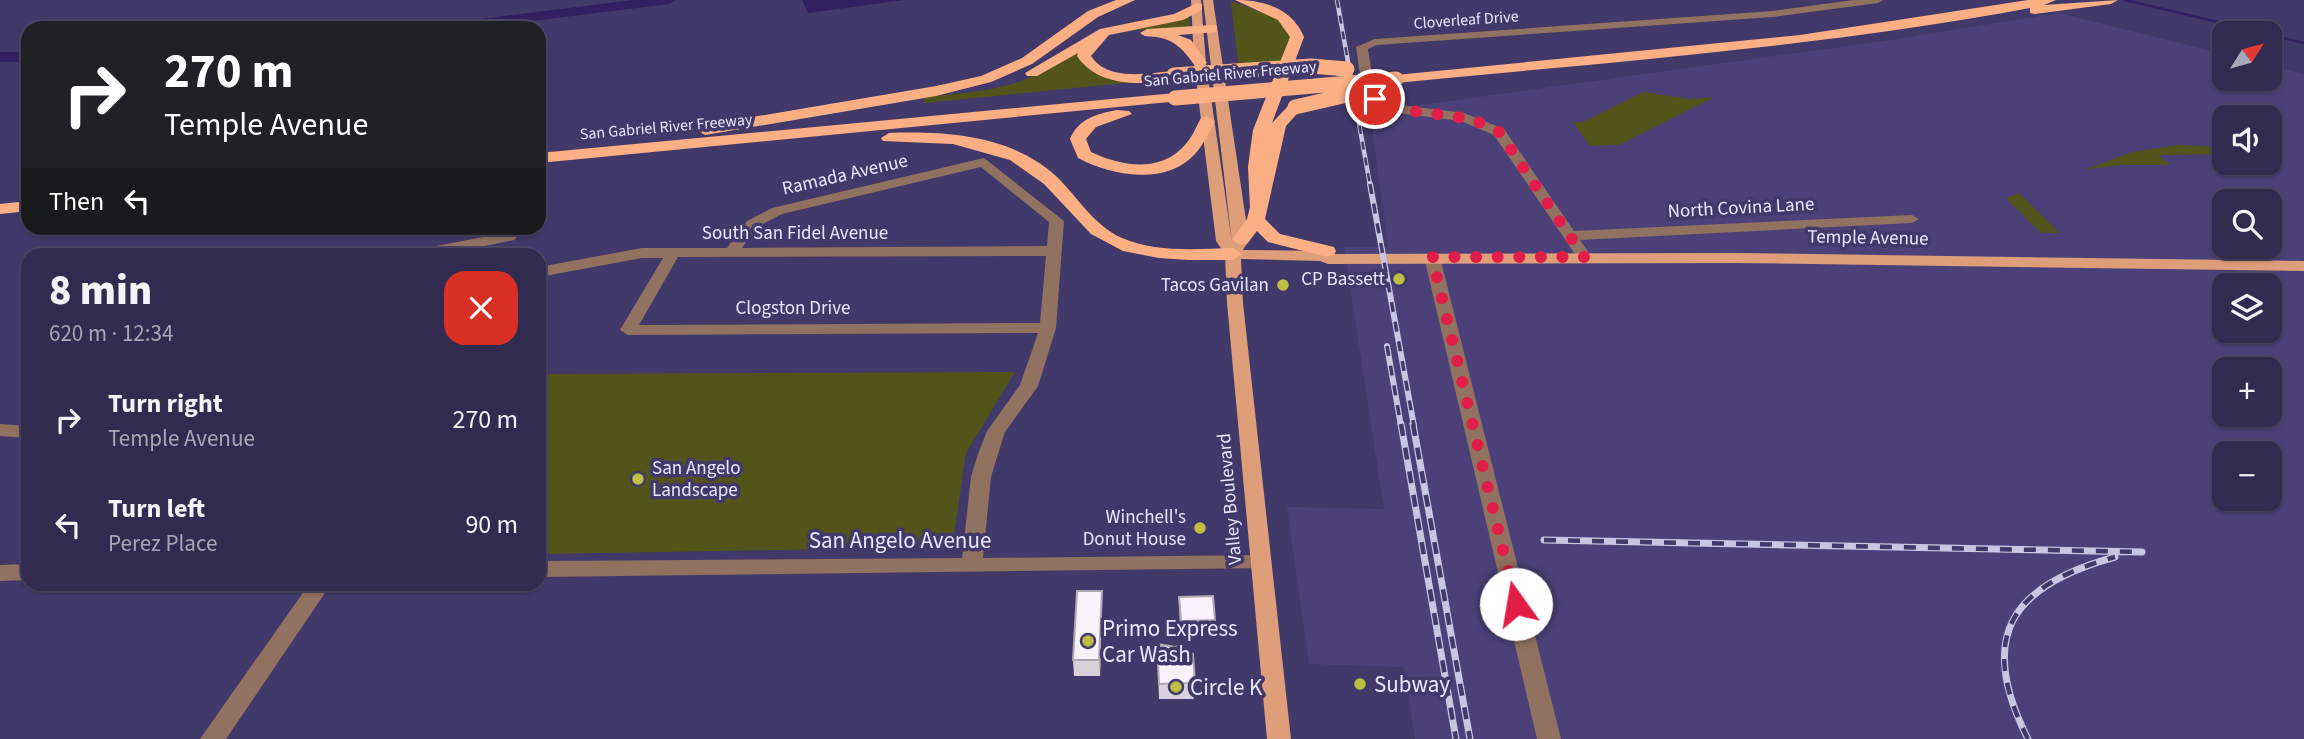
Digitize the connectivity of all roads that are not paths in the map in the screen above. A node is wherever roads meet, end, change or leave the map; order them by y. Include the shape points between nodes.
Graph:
1 (1128, 0) edge
2 (1242, 0) edge
3 (1878, 0) edge
4 (1978, 0) edge
5 (2111, 0) edge
6 (1201, 2) edge
7 (2016, 2) edge
8 (2045, 4) edge
9 (1959, 17) junction
10 (1205, 31) junction
11 (1149, 33) junction
12 (1200, 63) junction
13 (1396, 75) junction
14 (1175, 92) junction
15 (892, 99) junction
16 (1207, 121) junction
17 (702, 136) junction
18 (647, 142) junction
19 (546, 145) edge
20 (546, 153) edge
21 (21, 193) edge
22 (0, 195) edge
23 (21, 203) edge
24 (0, 205) edge
25 (1257, 213) junction
26 (1912, 219) dead end
27 (1571, 236) junction
28 (509, 237) dead end
29 (1237, 247) junction
30 (452, 248) edge
31 (1053, 251) junction
32 (673, 253) junction
33 (731, 253) junction
34 (1325, 254) junction
35 (1432, 257) junction
36 (1584, 257) junction
37 (2304, 266) edge
38 (546, 271) edge
39 (1048, 328) junction
40 (0, 430) edge
41 (21, 432) edge
42 (1261, 564) junction
43 (972, 566) junction
44 (546, 569) edge
45 (0, 572) edge
46 (21, 572) edge
47 (316, 591) edge
48 (212, 739) edge
49 (1279, 739) edge
50 (1549, 739) edge

1 - 15 highway via 1093,14 1001,74
2 - 25 highway via 1281,16 1294,27 1297,37 1259,139
3 - 27 street, Cloverleaf Drive via 1773,14 1375,42 1362,47 1368,88 1375,99 1398,109 1472,119 1499,132
4 - 13 highway, San Gabriel River Freeway via 1783,29
5 - 8 highway
6 - 10 main road, Valley Boulevard
6 - 15 highway via 1178,17 1105,32 1016,79
7 - 8 highway
7 - 9 highway
7 - 13 highway via 1797,35
8 - 9 highway
9 - 13 highway via 1800,39
10 - 11 highway
10 - 12 main road, Valley Boulevard
10 - 29 main road, Valley Boulevard
11 - 12 highway via 1186,43
11 - 14 highway via 1103,38 1088,47 1084,56 1096,70
12 - 16 main road, Valley Boulevard
13 - 14 highway, bridge
13 - 14 highway, San Gabriel River Freeway, bridge via 1258,90
13 - 14 highway, San Gabriel River Freeway, bridge via 1347,69
13 - 25 highway, bridge via 1295,107 1283,116
14 - 16 highway via 1098,120 1079,133 1078,145 1084,155 1128,169 1160,166 1188,153
14 - 17 highway, San Gabriel River Freeway
14 - 18 highway
15 - 17 highway via 782,114
16 - 29 main road, Valley Boulevard via 1224,242
17 - 18 highway, San Gabriel River Freeway
17 - 29 highway via 738,147 907,137 975,144 1008,153 1037,169 1096,230 1121,244 1161,253
18 - 19 highway, San Gabriel River Freeway
18 - 20 highway, San Gabriel River Freeway
21 - 22 highway
23 - 24 highway
25 - 29 highway
25 - 34 highway via 1274,238
26 - 27 street, North Covina Lane
27 - 36 street
28 - 30 street
29 - 34 main road, Temple Avenue
29 - 42 main road, Valley Boulevard via 1238,339
31 - 33 street, South San Fidel Avenue
31 - 33 street, Ramada Avenue via 1057,221 984,162 777,211 752,224
31 - 39 street
32 - 33 street, South San Fidel Avenue
32 - 38 street, South San Fidel Avenue via 621,255
32 - 39 street, Clogston Drive via 628,330
34 - 35 main road, Temple Avenue via 1328,259 1373,261
35 - 36 main road, Temple Avenue
35 - 50 street
36 - 37 main road, Temple Avenue
39 - 43 street via 1029,386 996,431 988,454 981,477
40 - 41 street
42 - 43 street, San Angelo Avenue
42 - 49 main road, Valley Boulevard
43 - 44 street, San Angelo Avenue
45 - 46 street
47 - 48 street

